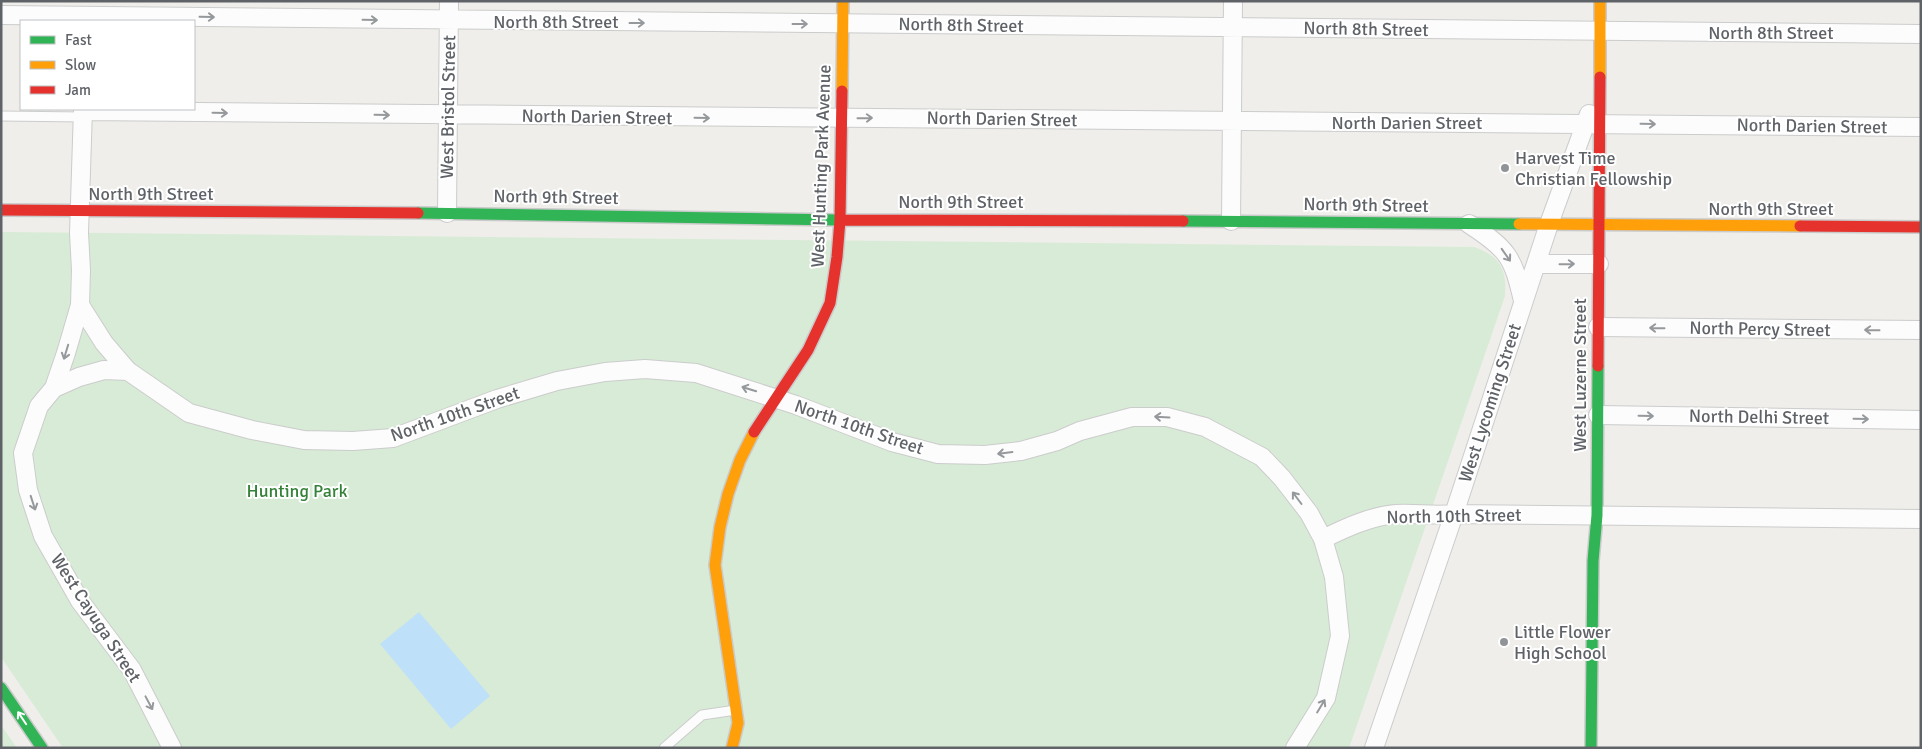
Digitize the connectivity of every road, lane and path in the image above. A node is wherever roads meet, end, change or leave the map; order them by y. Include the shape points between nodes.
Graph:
1 (449, 1) edge
2 (843, 1) edge
3 (1233, 1) edge
4 (1600, 1) edge
5 (84, 13) edge
6 (1, 15) edge
7 (449, 21) junction
8 (843, 24) junction
9 (1233, 28) junction
10 (1600, 32) junction
11 (1921, 34) edge
12 (1600, 88) joint
13 (83, 112) edge
14 (448, 115) junction
15 (1, 116) edge
16 (842, 119) junction
17 (1232, 122) junction
18 (1592, 124) junction
19 (1921, 127) edge
20 (1, 210) edge
21 (81, 211) junction
22 (447, 213) junction
23 (840, 220) junction
24 (1231, 221) junction
25 (1469, 224) junction
26 (1549, 224) junction
27 (1599, 225) junction
28 (1921, 227) edge
29 (1536, 264) junction
30 (1599, 264) junction
31 (1524, 302) junction
32 (80, 305) junction
33 (1598, 327) junction
34 (1921, 330) edge
35 (128, 371) junction
36 (54, 388) junction
37 (776, 398) junction
38 (1598, 415) junction
39 (1921, 420) edge
40 (1454, 514) junction
41 (1597, 515) junction
42 (1921, 519) edge
43 (1323, 539) junction
44 (1, 688) edge
45 (736, 710) junction
46 (738, 723) junction
47 (746, 738) dead end
48 (42, 748) edge
49 (172, 748) edge
50 (664, 748) edge
51 (732, 748) edge
52 (1295, 748) edge
53 (1374, 748) edge
54 (1591, 748) edge

1 - 7 street, West Bristol Street
2 - 8 main road, West Hunting Park Avenue
3 - 9 street
4 - 10 main road
5 - 6 street, North 8th Street
5 -> 7 street, North 8th Street
7 -> 8 street, North 8th Street
7 - 14 street, West Bristol Street
8 - 9 street, North 8th Street
8 - 16 main road, West Hunting Park Avenue
9 - 10 street, North 8th Street
9 - 17 street
10 - 11 street, North 8th Street
10 - 12 main road
12 - 18 street, West Lycoming Street
13 -> 14 street, North Darien Street
13 - 15 lane
13 - 21 street, West Cayuga Street
14 -> 16 street, North Darien Street
14 - 22 street, West Bristol Street
16 -> 17 street, North Darien Street
16 - 23 main road, West Hunting Park Avenue
17 - 18 street, North Darien Street
17 - 24 street
18 -> 19 street, North Darien Street
18 - 26 street, West Lycoming Street
18 - 27 main road, West Luzerne Street
20 - 21 main road, North 9th Street
21 - 22 main road, North 9th Street
21 - 32 street, West Cayuga Street
22 - 23 main road, North 9th Street
23 - 24 main road, North 9th Street
23 - 37 main road, West Hunting Park Avenue via 830,304 808,350
24 - 25 main road, North 9th Street
25 - 26 main road, North 9th Street
25 -> 31 street via 1494,239 1508,255 1517,273
26 - 27 main road, North 9th Street
26 - 29 street, West Lycoming Street
27 - 28 main road, North 9th Street
27 - 30 main road, West Luzerne Street
29 -> 30 street
29 - 31 street, West Lycoming Street
30 - 33 main road, West Luzerne Street
31 - 40 street, West Lycoming Street
32 - 35 street, North 10th Street via 104,343
32 -> 36 street, West Cayuga Street
34 -> 33 street, North Percy Street
33 - 38 main road, West Luzerne Street
35 - 36 street via 104,370
37 -> 35 street, North 10th Street via 696,373 605,372 557,381 496,399 393,438 304,440 188,413
36 -> 49 street, West Cayuga Street via 38,406 23,453 28,490 43,536 80,601 132,670
43 -> 37 street, North 10th Street via 1309,513 1262,457 1205,427 1168,417 1132,417 1021,451 985,455 938,454 892,442
37 - 45 main road, West Hunting Park Avenue via 740,460 720,527 716,565
38 -> 39 street, North Delhi Street
38 - 41 main road, West Luzerne Street
40 - 41 street, North 10th Street
40 - 43 street, North 10th Street via 1396,514 1375,518
40 - 53 street, West Lycoming Street
41 - 42 street, North 10th Street
41 - 54 main road, West Luzerne Street via 1592,561
52 -> 43 street via 1326,698 1340,636 1334,577
48 -> 44 main road
45 - 46 main road, West Hunting Park Avenue
45 - 50 lane via 702,715
46 - 47 main road, West Hunting Park Avenue
46 - 51 main road, West Hunting Park Avenue

